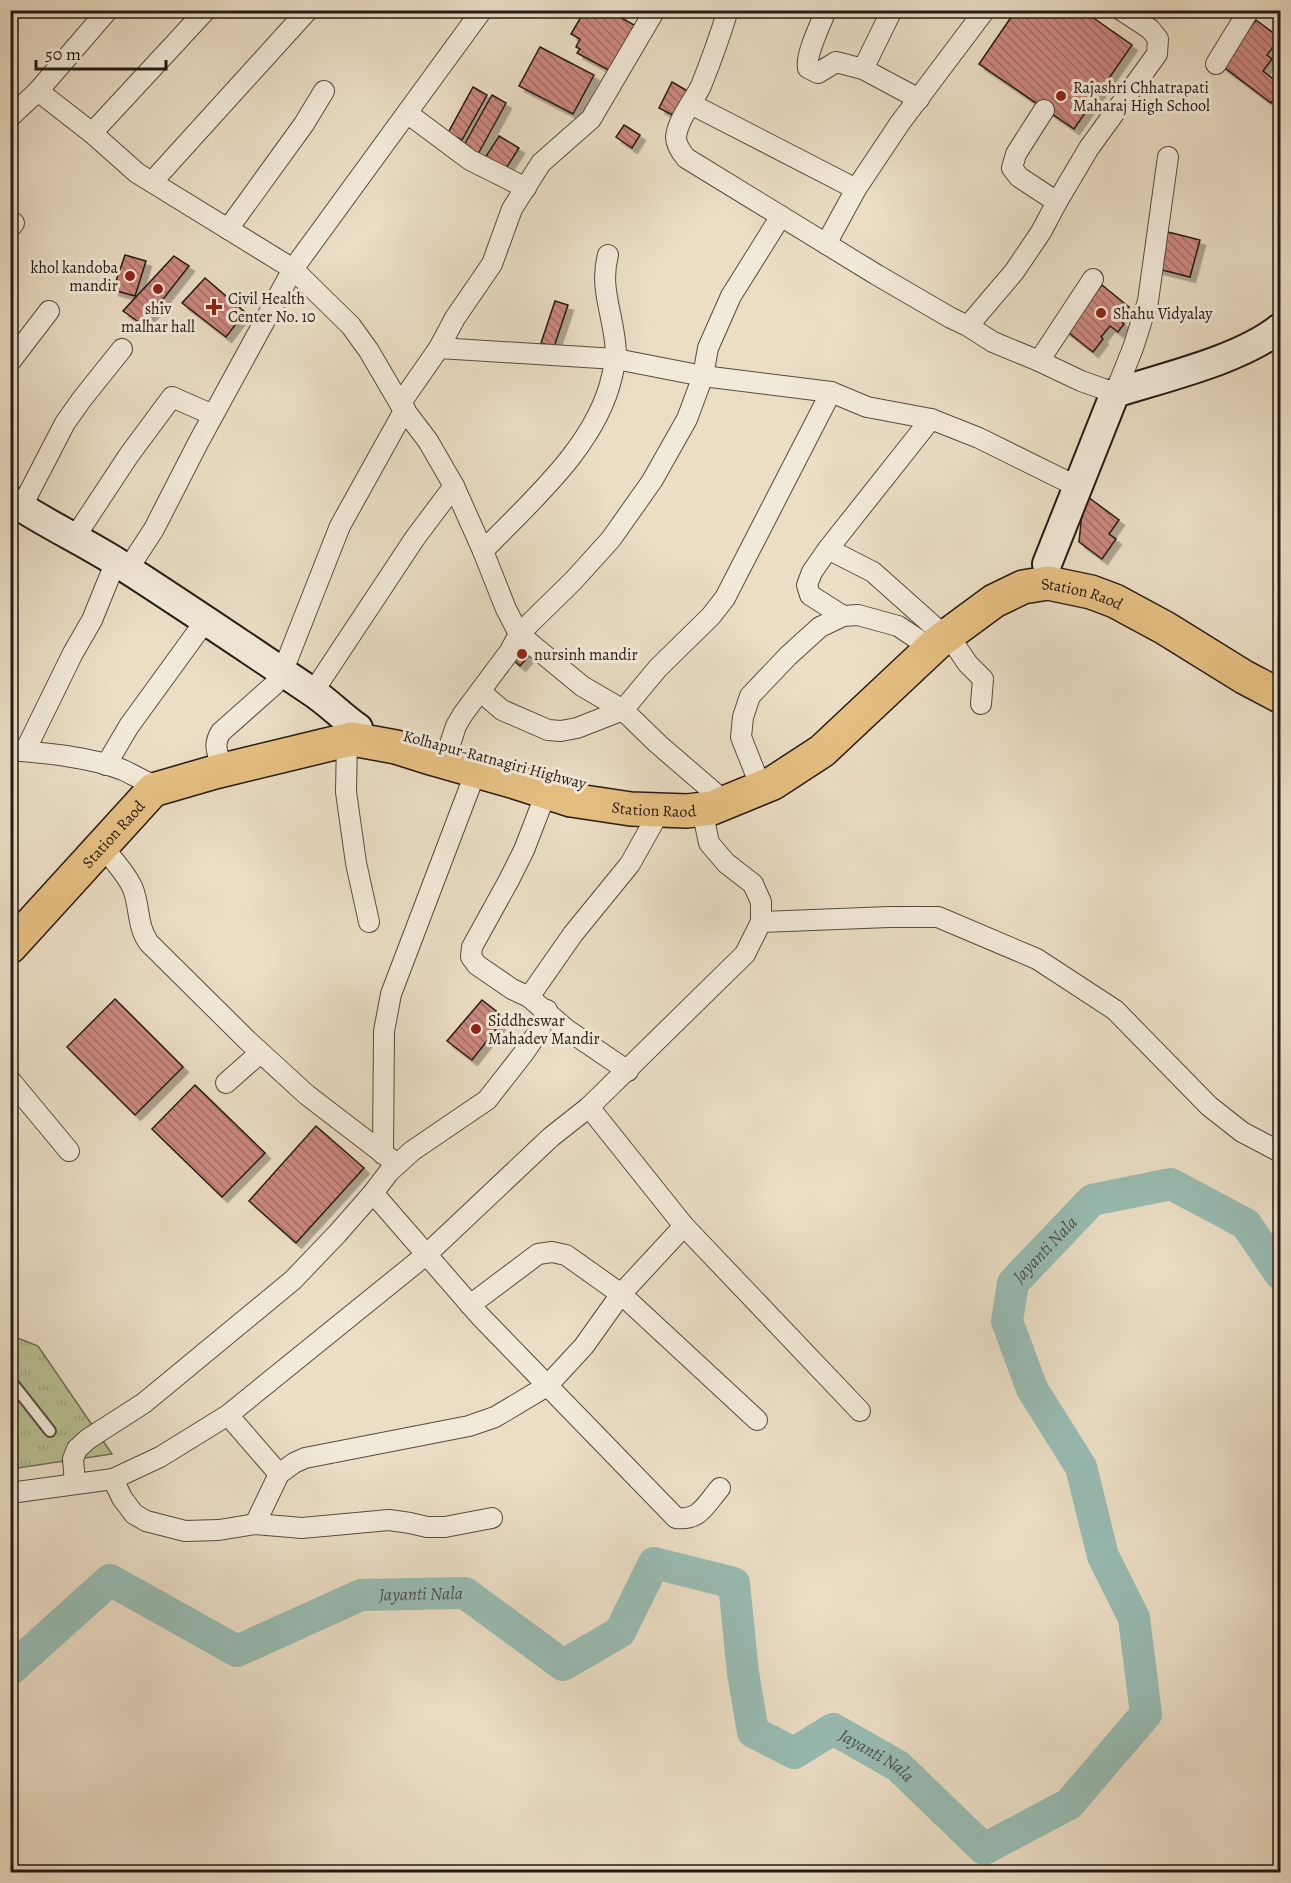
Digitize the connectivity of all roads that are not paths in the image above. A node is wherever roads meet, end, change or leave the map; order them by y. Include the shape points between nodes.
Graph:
1 (108, 10) edge
2 (206, 10) edge
3 (308, 10) edge
4 (482, 10) edge
5 (655, 10) edge
6 (728, 10) edge
7 (826, 10) edge
8 (892, 10) edge
9 (985, 10) edge
10 (1121, 10) edge
11 (1249, 10) edge
12 (1215, 64) dead end
13 (863, 69) junction
14 (38, 91) junction
15 (324, 92) dead end
16 (919, 99) junction
17 (691, 104) junction
18 (1044, 110) dead end
19 (407, 113) junction
20 (10, 117) edge
21 (92, 133) junction
22 (1168, 157) dead end
23 (152, 182) junction
24 (526, 188) junction
25 (856, 189) junction
26 (1057, 202) junction
27 (781, 216) junction
28 (228, 229) junction
29 (826, 244) junction
30 (608, 255) dead end
31 (293, 269) junction
32 (1093, 279) dead end
33 (49, 311) dead end
34 (968, 326) junction
35 (1281, 328) edge
36 (439, 348) junction
37 (122, 349) dead end
38 (616, 358) junction
39 (1039, 361) junction
40 (10, 362) edge
41 (703, 376) junction
42 (831, 392) junction
43 (1115, 393) junction
44 (402, 407) junction
45 (213, 415) junction
46 (931, 419) junction
47 (454, 486) junction
48 (1078, 487) junction
49 (14, 503) edge
50 (75, 537) junction
51 (828, 549) junction
52 (483, 551) junction
53 (122, 565) junction
54 (1048, 574) junction
55 (896, 591) junction
56 (843, 616) junction
57 (206, 620) junction
58 (879, 620) junction
59 (519, 634) junction
60 (936, 636) junction
61 (282, 673) junction
62 (1281, 680) edge
63 (313, 692) junction
64 (481, 692) junction
65 (1281, 696) edge
66 (981, 704) dead end
67 (623, 710) junction
68 (352, 734) junction
69 (450, 744) junction
70 (18, 750) edge
71 (220, 761) junction
72 (106, 765) junction
73 (476, 771) junction
74 (758, 780) junction
75 (148, 783) junction
76 (546, 793) junction
77 (714, 801) junction
78 (663, 810) junction
79 (102, 846) junction
80 (369, 922) dead end
81 (761, 922) junction
82 (10, 933) edge
83 (10, 947) edge
84 (530, 997) junction
85 (547, 1010) junction
86 (260, 1053) junction
87 (627, 1071) junction
88 (10, 1080) edge
89 (226, 1083) dead end
90 (590, 1107) junction
91 (69, 1151) dead end
92 (1281, 1152) edge
93 (390, 1159) junction
94 (373, 1193) junction
95 (684, 1226) junction
96 (427, 1254) junction
97 (621, 1294) junction
98 (471, 1305) junction
99 (10, 1380) edge
100 (548, 1386) junction
101 (860, 1411) dead end
102 (228, 1415) junction
103 (757, 1420) dead end
104 (50, 1431) dead end
105 (279, 1474) junction
106 (113, 1479) junction
107 (75, 1483) junction
108 (720, 1488) dead end
109 (10, 1493) edge
110 (492, 1518) dead end
111 (255, 1524) junction

1 - 14 street
2 - 21 street
3 - 23 street
4 - 19 street
5 - 24 street via 591,119 541,163
6 - 17 street
7 - 13 street via 807,54 808,68 818,73 836,62
8 - 13 street
9 - 16 street
10 - 26 street via 1150,29 1158,39 1157,54 1089,148
11 - 12 street
13 - 16 street
14 - 20 street
14 - 21 street
15 - 28 street
16 - 25 street
17 - 25 street
17 - 27 street via 676,138 686,158
18 - 26 street via 1016,154 1012,168
19 - 24 street via 470,160
19 - 31 street
21 - 23 street
22 - 43 street via 1148,301
23 - 28 street
24 - 36 street via 512,209 492,264
25 - 29 street
26 - 34 street via 1014,272
27 - 29 street
27 - 41 street via 731,296 708,348
28 - 31 street
29 - 34 street
30 - 38 street via 605,286
31 - 44 street via 351,326
31 - 45 street
32 - 39 street
33 - 40 street
34 - 39 street via 993,342
35 - 43 street via 1256,344 1215,361
36 - 38 street
36 - 44 street
37 - 49 street via 65,423
38 - 41 street
38 - 52 street via 608,396 588,434
39 - 43 street
41 - 42 street
41 - 59 street via 687,419 652,482 574,580
42 - 46 street via 867,407
42 - 67 street via 725,598
43 - 48 street
44 - 47 street via 428,441
44 - 61 street via 340,526
45 - 50 street via 172,397
45 - 53 street via 154,529
46 - 48 street
46 - 51 street
47 - 52 street
47 - 63 street
48 - 54 street
49 - 50 street
50 - 53 street
51 - 55 street via 873,572
51 - 56 street via 807,585 810,595
52 - 59 street
53 - 57 street
53 - 70 street
54 - 60 highway, Kolhapur-Ratnagiri Highway via 1024,571 1006,578
54 - 62 highway via 1075,570 1128,592
54 - 65 highway, Station Raod via 1115,601
55 - 58 street
55 - 60 street
56 - 58 street
56 - 74 street via 820,627 750,696 741,737
57 - 61 street
57 - 72 street via 129,726
58 - 60 street
59 - 64 street
59 - 67 street via 582,686
60 - 66 street via 983,679
60 - 74 highway, Kolhapur-Ratnagiri Highway via 847,707 813,743
60 - 77 highway, Station Raod via 900,677 822,751 773,783
61 - 63 street
61 - 71 street via 274,686 221,732 215,747
63 - 68 street via 340,715
64 - 67 street via 502,710 549,730 577,728
64 - 69 street via 456,726
67 - 77 street
68 - 69 highway, Kolhapur-Ratnagiri Highway via 421,736
68 - 71 highway, Kolhapur-Ratnagiri Highway
68 - 73 highway, Station Raod via 352,739 396,747
68 - 79 highway, Station Raod via 153,790
68 - 80 street via 346,792
69 - 77 highway, Kolhapur-Ratnagiri Highway via 642,796
70 - 72 street
71 - 75 highway, Kolhapur-Ratnagiri Highway
72 - 75 street
73 - 76 highway, Station Raod
73 - 93 street via 391,994 384,1031
74 - 77 highway, Kolhapur-Ratnagiri Highway
75 - 82 highway, Kolhapur-Ratnagiri Highway
76 - 78 highway, Station Raod via 572,801
76 - 84 street via 519,860 472,947 471,957 512,989
77 - 78 highway, Station Raod via 687,811
77 - 81 street via 705,825 710,843 726,863 753,884 761,902
78 - 84 street via 630,864 573,934
79 - 83 highway, Station Raod
79 - 86 street via 132,887 143,935 149,943
81 - 87 street via 745,954
81 - 92 street via 938,917 1037,959 1115,1010 1209,1106 1242,1132
84 - 85 street
85 - 87 street via 566,1029
85 - 93 street via 539,1031 487,1100 412,1150
86 - 89 street
86 - 93 street
87 - 90 street
88 - 91 street
90 - 95 street
90 - 96 street via 551,1137
93 - 94 street via 389,1172
94 - 96 street
94 - 107 street via 293,1280 144,1403 87,1439 73,1459
95 - 97 street
95 - 101 street
96 - 98 street
96 - 102 street
97 - 98 street via 566,1255 552,1252 538,1254
97 - 100 street via 584,1346
97 - 103 street
98 - 100 street
99 - 104 lane
100 - 105 street via 495,1417 305,1458
100 - 108 street via 676,1518 686,1520 698,1515
102 - 105 street
102 - 106 street via 160,1457
105 - 111 street
106 - 107 street
106 - 111 street via 134,1514 146,1521 185,1531
107 - 109 street
110 - 111 street via 427,1527 389,1520 302,1528

